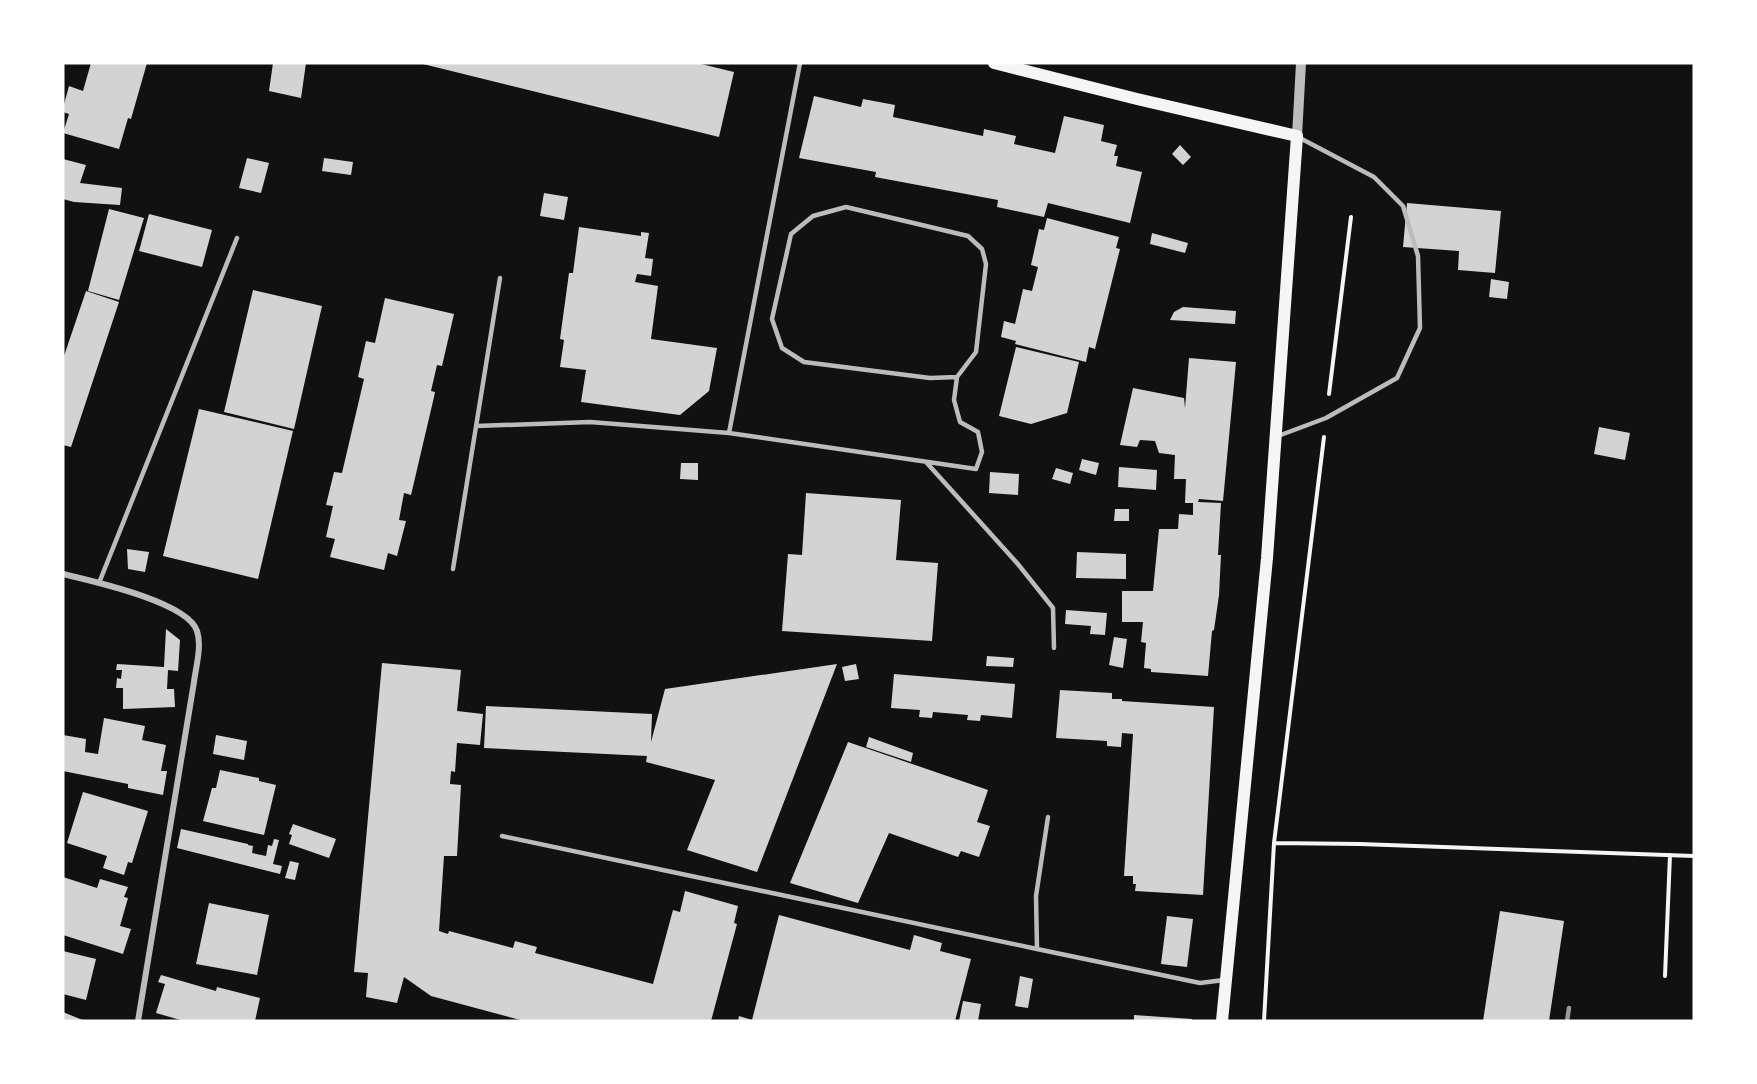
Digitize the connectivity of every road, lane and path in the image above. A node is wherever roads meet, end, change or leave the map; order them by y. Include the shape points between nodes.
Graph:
1 (800, 63) edge
2 (994, 63) edge
3 (1301, 63) edge
4 (1297, 136) junction
5 (1351, 217) dead end
6 (237, 238) dead end
7 (500, 278) dead end
8 (957, 377) junction
9 (1326, 417) junction
10 (476, 426) junction
11 (729, 433) junction
12 (1276, 437) junction
13 (926, 462) junction
14 (453, 569) dead end
15 (63, 574) edge
16 (99, 583) junction
17 (1054, 648) dead end
18 (1048, 817) dead end
19 (502, 836) dead end
20 (1274, 843) junction
21 (1670, 855) junction
22 (1694, 856) edge
23 (1037, 949) junction
24 (1665, 976) dead end
25 (1226, 980) junction
26 (138, 1021) edge
27 (1222, 1021) edge
28 (1264, 1021) edge

1 - 11 lane
2 - 4 main road
3 - 4 street
4 - 9 lane via 1374,177 1402,206 1418,256 1420,328 1397,378
4 - 12 main road
5 - 9 path
6 - 16 lane
7 - 10 lane
8 - 8 lane via 930,378 804,362 782,348 772,319 790,234 813,216 846,207 968,236 982,249 986,264 976,352
8 - 13 lane via 954,400 960,422 978,432 982,452 976,469
9 - 12 lane
9 - 20 path
10 - 11 lane via 590,422
10 - 14 lane
11 - 13 lane
12 - 25 main road
13 - 17 lane via 1053,609
15 - 16 street
16 - 26 street via 170,606 192,621 199,641
18 - 23 lane via 1036,896
19 - 23 lane
20 - 21 path
20 - 28 path
21 - 22 path
21 - 24 path
23 - 25 lane via 1200,983
25 - 27 main road

